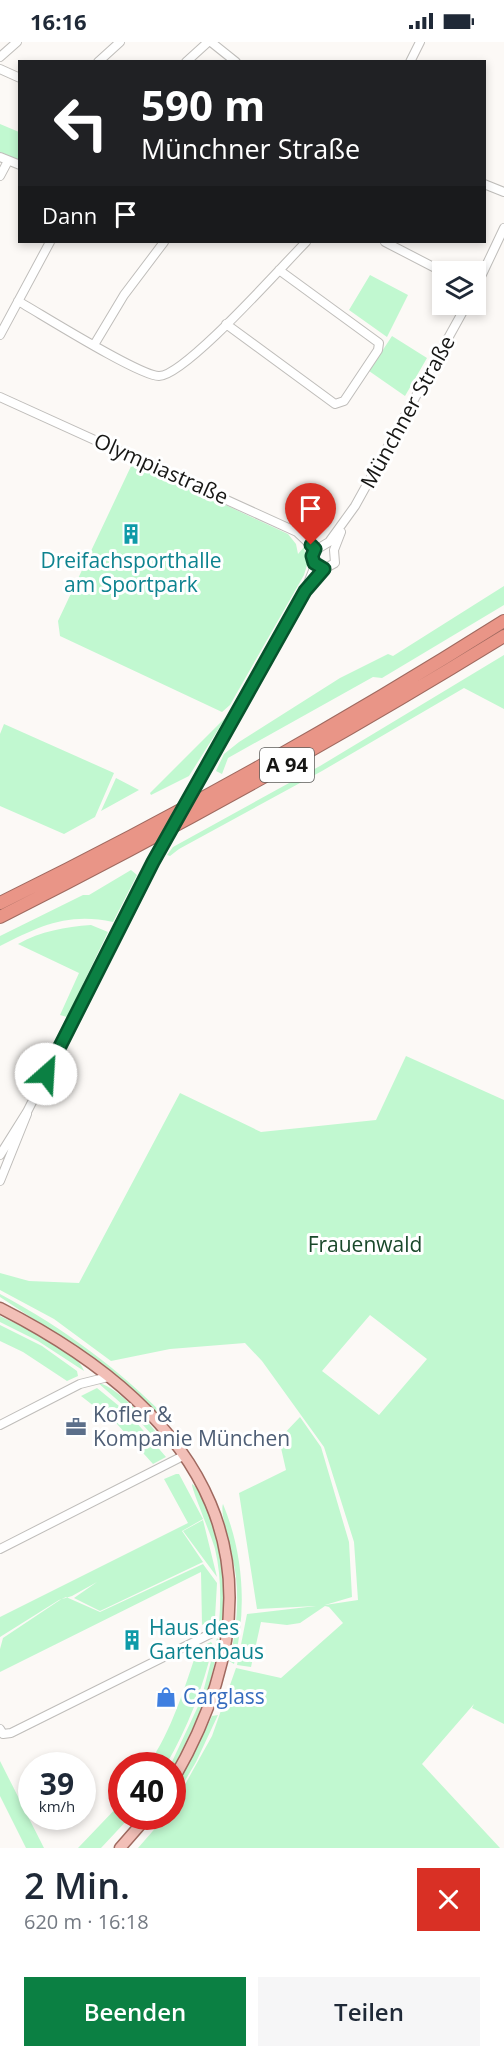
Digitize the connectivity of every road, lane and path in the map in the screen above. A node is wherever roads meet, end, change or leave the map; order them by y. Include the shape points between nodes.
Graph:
1 (17, 42) edge
2 (120, 42) edge
3 (209, 42) edge
4 (420, 42) edge
5 (0, 57) edge
6 (100, 60) edge
7 (188, 60) edge
8 (233, 60) edge
9 (413, 60) edge
10 (0, 69) edge
11 (18, 77) edge
12 (4, 159) edge
13 (0, 176) edge
14 (486, 185) edge
15 (504, 192) edge
16 (504, 228) edge
17 (49, 243) edge
18 (163, 243) edge
19 (305, 243) edge
20 (387, 243) edge
21 (432, 266) edge
22 (486, 266) edge
23 (279, 270) junction
24 (18, 301) junction
25 (461, 315) edge
26 (226, 324) junction
27 (0, 335) edge
28 (94, 345) junction
29 (0, 398) edge
30 (347, 518) junction
31 (325, 545) junction
32 (315, 549) junction
33 (334, 550) junction
34 (314, 563) junction
35 (324, 569) junction
36 (305, 591) junction
37 (504, 621) edge
38 (504, 636) edge
39 (0, 903) edge
40 (0, 917) edge
41 (27, 1112) junction
42 (0, 1155) edge
43 (0, 1181) edge
44 (0, 1308) edge
45 (87, 1361) junction
46 (108, 1377) junction
47 (80, 1384) junction
48 (0, 1425) edge
49 (183, 1456) junction
50 (0, 1549) edge
51 (229, 1632) junction
52 (0, 1730) edge
53 (186, 1756) edge
54 (136, 1830) edge
55 (120, 1848) edge

1 - 5 street
2 - 6 street
3 - 7 street
3 - 8 street
4 - 9 street
10 - 11 street
12 - 13 street
14 - 15 street
16 - 22 street
17 - 24 street
18 - 28 street via 124,295
19 - 23 street
20 - 21 street
23 - 26 street
23 - 26 street via 379,343 344,401 335,404
24 - 27 street
24 - 28 street
25 - 30 street, Münchner Straße
26 - 28 street via 173,371 161,376
29 - 32 street, Olympiastraße via 297,532
30 - 31 street, Münchner Straße
30 - 33 street, Münchner Straße
31 - 32 street, Münchner Straße
31 - 33 street
32 - 34 street, Münchner Straße
33 - 35 street, Münchner Straße via 335,563
34 - 35 street
34 - 36 street, Münchner Straße
35 - 36 street, Münchner Straße
36 - 41 street, Münchner Straße, bridge via 153,862
37 - 39 highway, A 94 via 361,710 258,768
38 - 40 highway, A 94 via 251,786
41 - 42 street, Münchner Straße
41 - 43 street, Münchner Straße
44 - 45 main road
45 - 46 main road
45 - 47 street via 88,1372
46 - 47 street
46 - 49 main road
47 - 48 street
49 - 50 street
49 - 51 main road via 207,1494 223,1536 230,1569
51 - 52 street via 207,1635 11,1733 3,1734
51 - 53 main road via 214,1695
54 - 55 main road

